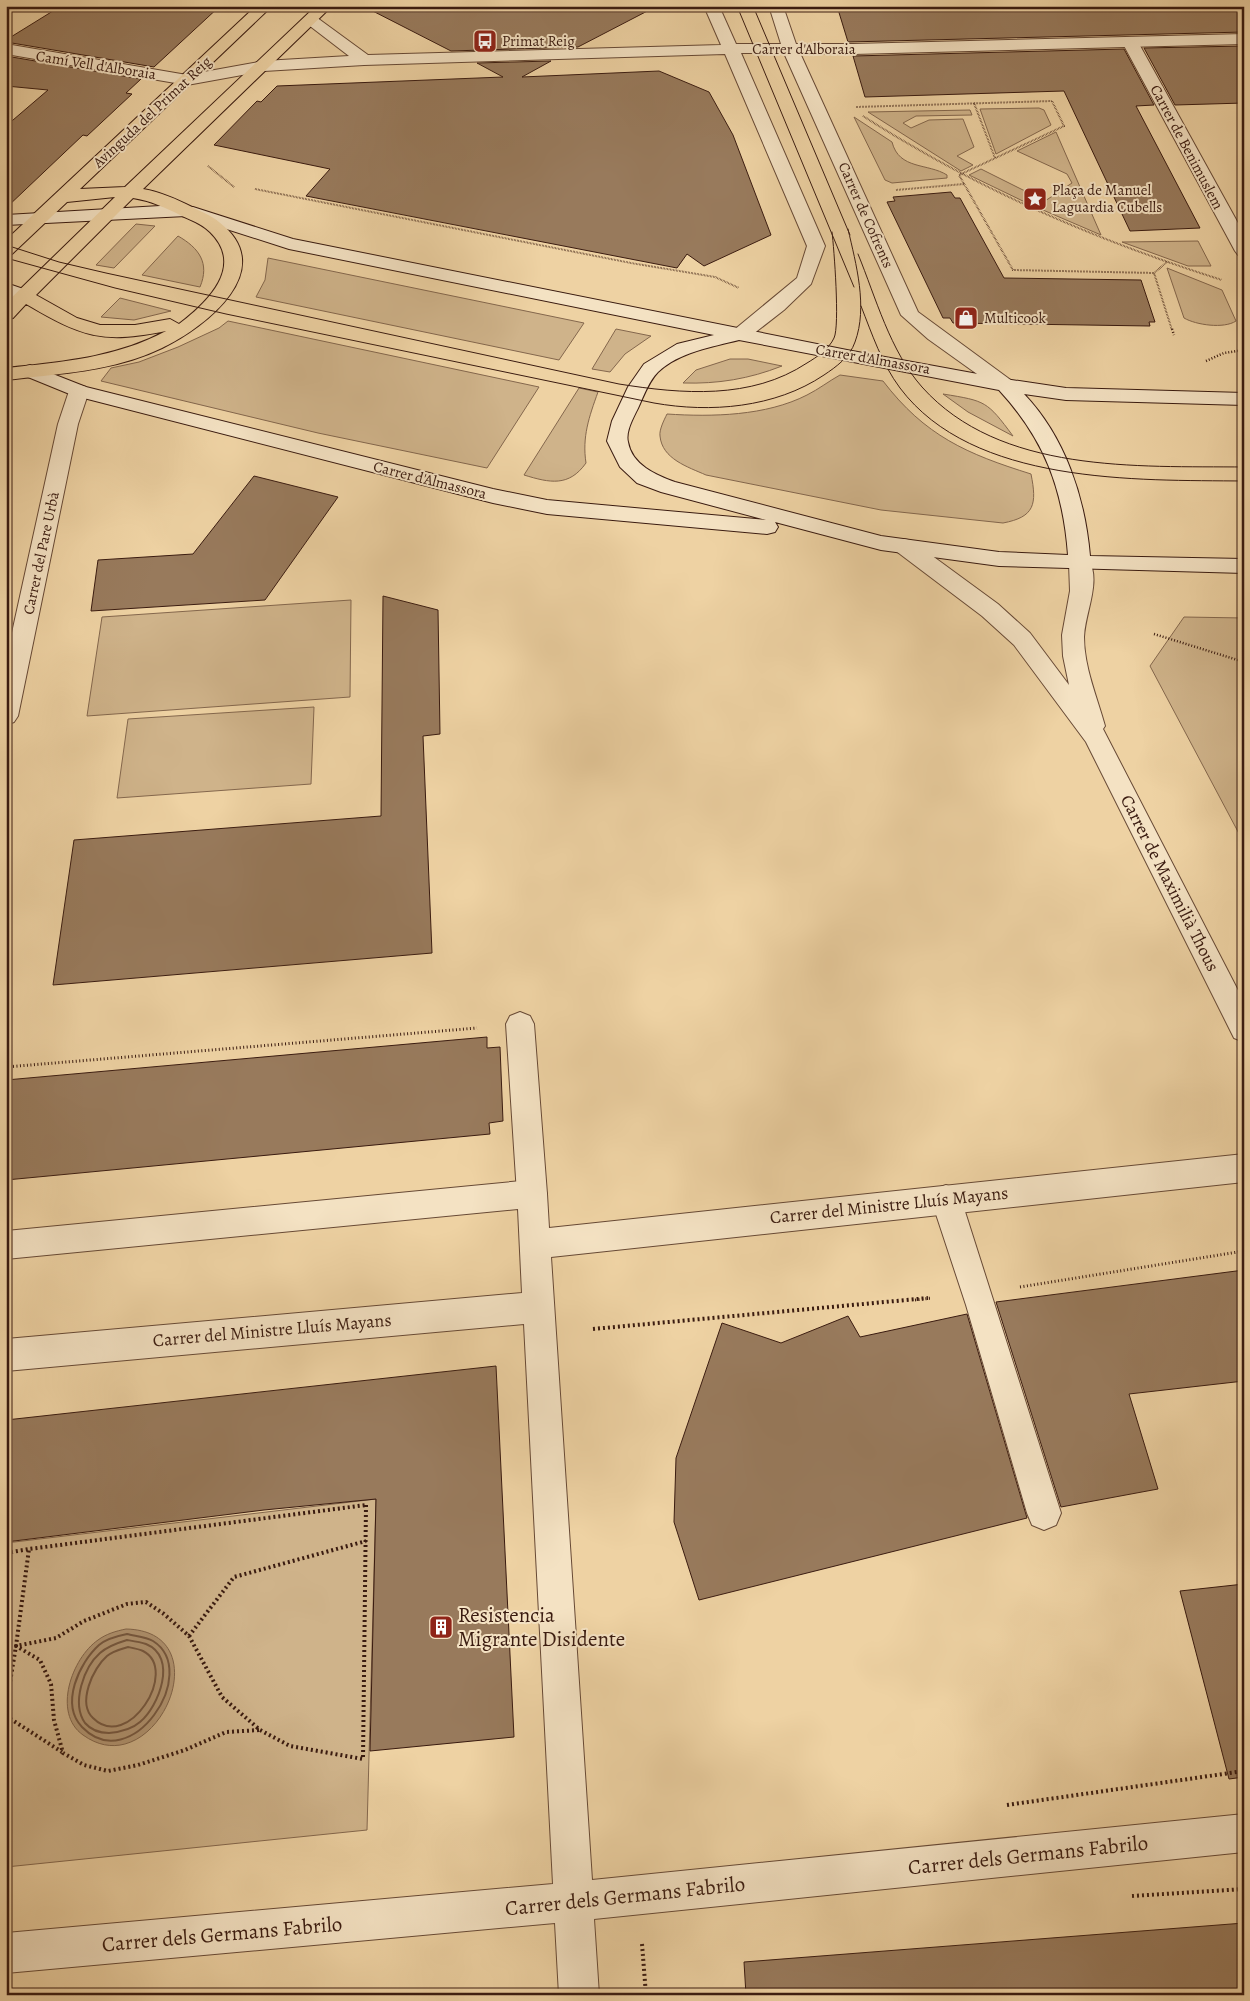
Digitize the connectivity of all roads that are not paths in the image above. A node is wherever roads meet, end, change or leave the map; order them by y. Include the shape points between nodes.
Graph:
1 (265, 6) edge
2 (324, 6) edge
3 (711, 6) edge
4 (776, 6) edge
5 (311, 20) junction
6 (1244, 39) edge
7 (1130, 42) junction
8 (790, 48) junction
9 (6, 49) edge
10 (732, 50) junction
11 (364, 60) junction
12 (264, 66) junction
13 (187, 80) junction
14 (130, 192) junction
15 (62, 198) junction
16 (187, 211) junction
17 (107, 214) junction
18 (40, 219) junction
19 (6, 220) edge
20 (6, 250) edge
21 (1244, 251) edge
22 (6, 288) edge
23 (25, 296) junction
24 (6, 314) edge
25 (194, 320) junction
26 (741, 334) junction
27 (6, 354) edge
28 (30, 372) junction
29 (6, 374) edge
30 (1004, 384) junction
31 (79, 391) junction
32 (1244, 399) edge
33 (841, 533) junction
34 (904, 546) junction
35 (1080, 563) junction
36 (1244, 566) edge
37 (6, 716) edge
38 (1096, 737) junction
39 (520, 1024) road end
40 (1244, 1030) edge
41 (1244, 1168) edge
42 (532, 1194) junction
43 (946, 1199) junction
44 (535, 1244) junction
45 (6, 1245) edge
46 (539, 1307) junction
47 (6, 1355) edge
48 (1044, 1513) dead end
49 (1244, 1833) edge
50 (574, 1902) junction
51 (6, 1953) edge
52 (579, 1995) edge

1 - 13 main road, Avinguda del Primat Reig
2 - 5 main road
3 - 10 street
4 - 8 street, Carrer de Cofrents
5 - 11 street
5 - 12 main road
6 - 7 street, Carrer d'Alboraia
7 - 8 street, Carrer d'Alboraia via 853,50
7 - 21 street, Carrer de Benimuslem
8 - 10 street, Carrer d'Alboraia
8 - 30 street, Carrer de Cofrents via 910,315
9 - 13 street, Camí Vell d'Alboraia
10 - 11 street, Carrer d'Alboraia
10 - 26 street via 816,246 805,280
11 - 12 street, Carrer d'Alboraia
12 - 13 street, Carrer d'Alboraia
12 - 14 main road
13 - 15 main road, Avinguda del Primat Reig
14 - 15 main road via 97,192
14 - 16 main road via 161,198
14 - 17 main road
15 - 18 main road, Avinguda del Primat Reig
16 - 17 street
16 - 25 main road via 217,229 230,244 235,262 230,282 220,298
16 - 26 street, Carrer d'Almassora via 289,244
17 - 18 street
17 - 23 main road
18 - 19 street
18 - 20 main road, Avinguda del Primat Reig
22 - 23 street
23 - 24 main road
23 - 25 main road via 77,325 112,332 139,332
25 - 28 main road via 172,336 125,355
26 - 30 street, Carrer d'Almassora
26 - 33 street, Carrer d'Almassora via 684,348 651,368 622,421 618,441 627,462 644,478 668,487
27 - 28 main road
28 - 29 main road
28 - 31 street, Carrer d'Almassora
30 - 32 street, Carrer d'Almassora via 1066,394
30 - 35 street via 1032,416 1062,472 1070,491 1078,529
31 - 33 street, Carrer d'Almassora via 483,494 547,507
31 - 37 street, Carrer del Pare Urbà via 68,424
33 - 34 street, Carrer d'Almassora
34 - 35 street, Carrer d'Almassora via 999,559
34 - 38 street, Carrer de Maximilià Thous via 990,610 1022,639
35 - 36 street, Carrer d'Almassora
35 - 38 street, Carrer de Maximilià Thous via 1082,594 1073,637
38 - 40 street, Carrer de Maximilià Thous
39 - 42 street
41 - 43 street, Carrer del Ministre Lluís Mayans
42 - 44 street
42 - 45 street
43 - 44 street, Carrer del Ministre Lluís Mayans
43 - 48 street
44 - 46 street
46 - 47 street, Carrer del Ministre Lluís Mayans
46 - 50 street
49 - 50 street, Carrer dels Germans Fabrilo
50 - 51 street, Carrer dels Germans Fabrilo
50 - 52 street

